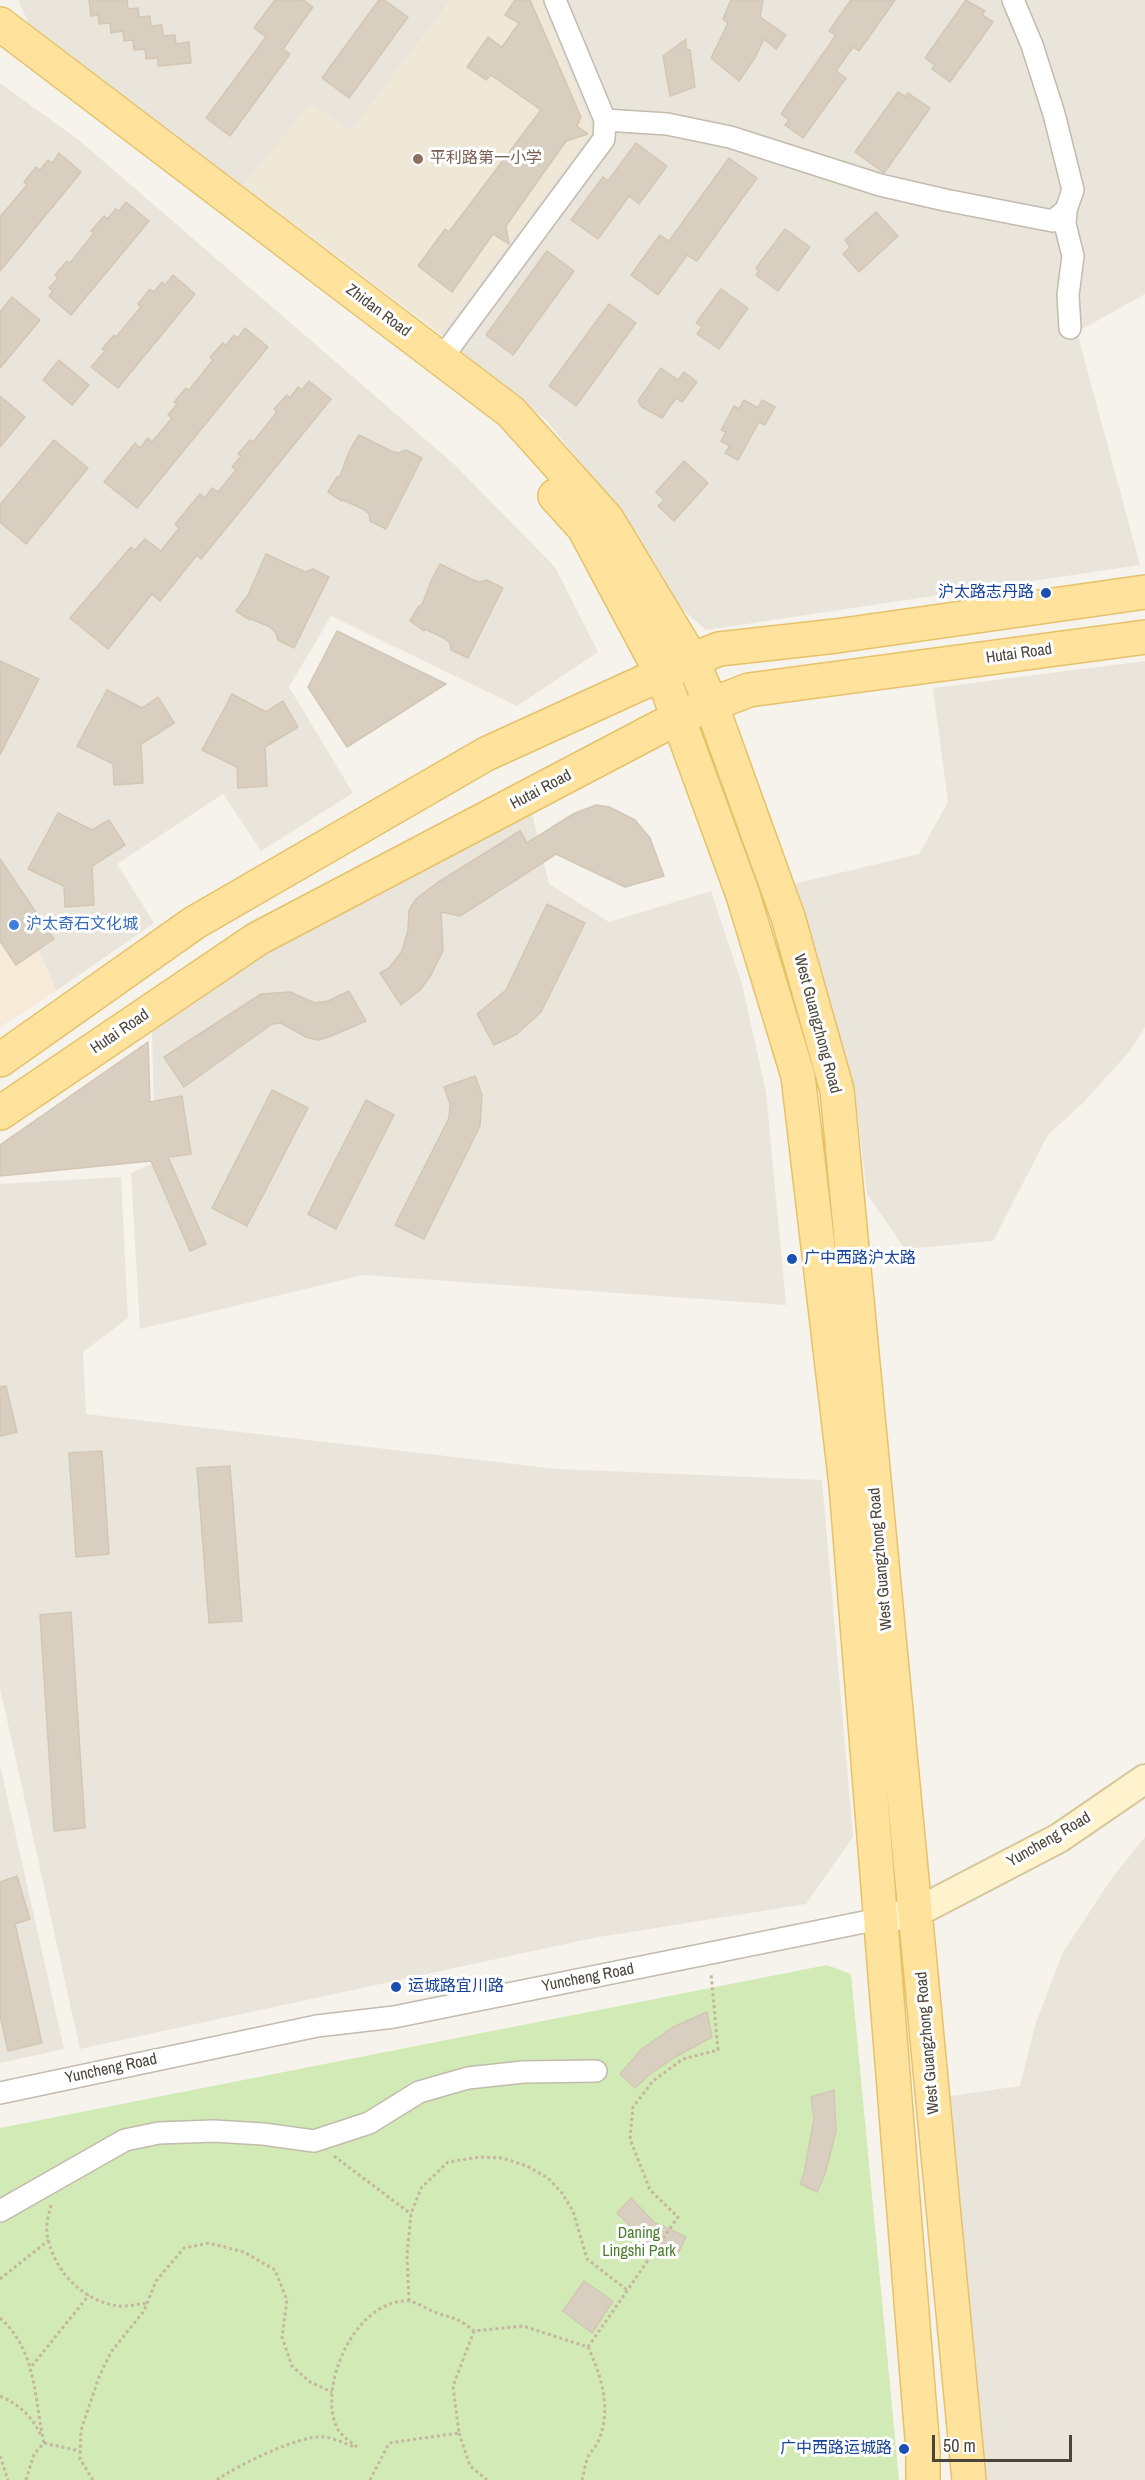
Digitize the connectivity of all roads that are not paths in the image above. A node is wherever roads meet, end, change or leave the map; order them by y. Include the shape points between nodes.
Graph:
1 (555, 0) edge
2 (1014, 0) edge
3 (0, 24) edge
4 (0, 51) edge
5 (605, 120) junction
6 (1066, 210) junction
7 (1070, 328) dead end
8 (441, 359) junction
9 (1145, 592) edge
10 (1145, 637) edge
11 (692, 660) junction
12 (662, 674) junction
13 (711, 704) junction
14 (679, 717) junction
15 (0, 1060) edge
16 (0, 1113) edge
17 (1145, 1779) edge
18 (915, 1912) junction
19 (879, 1919) junction
20 (596, 2071) dead end
21 (0, 2093) edge
22 (0, 2211) edge
23 (923, 2480) edge
24 (969, 2480) edge

1 - 5 street
2 - 6 street via 1057,125 1072,190
3 - 8 main road, Zhidan Road
4 - 12 main road, Zhidan Road via 497,430 584,528
5 - 6 street via 667,124 730,137 880,185 1019,216 1053,221
5 - 8 street via 604,139
6 - 7 street via 1072,256
8 - 11 main road, Zhidan Road via 511,412 607,519
9 - 11 main road via 719,650
10 - 13 main road, Hutai Road via 749,690
11 - 12 main road
11 - 13 main road, West Guangzhong Road
12 - 14 main road, West Guangzhong Road
12 - 15 main road via 486,754 194,923
13 - 14 main road, Hutai Road
13 - 18 main road, West Guangzhong Road via 788,917 837,1090
14 - 16 main road, Hutai Road via 257,939
14 - 19 main road, West Guangzhong Road via 743,895 798,1076 846,1485
17 - 18 street, Yuncheng Road via 1059,1838
18 - 19 street, Yuncheng Road
18 - 24 main road, West Guangzhong Road
19 - 21 street, Yuncheng Road via 394,2017 317,2026
19 - 23 main road, West Guangzhong Road
20 - 22 street via 468,2078 419,2092 369,2123 314,2140 213,2131 159,2133 125,2140

